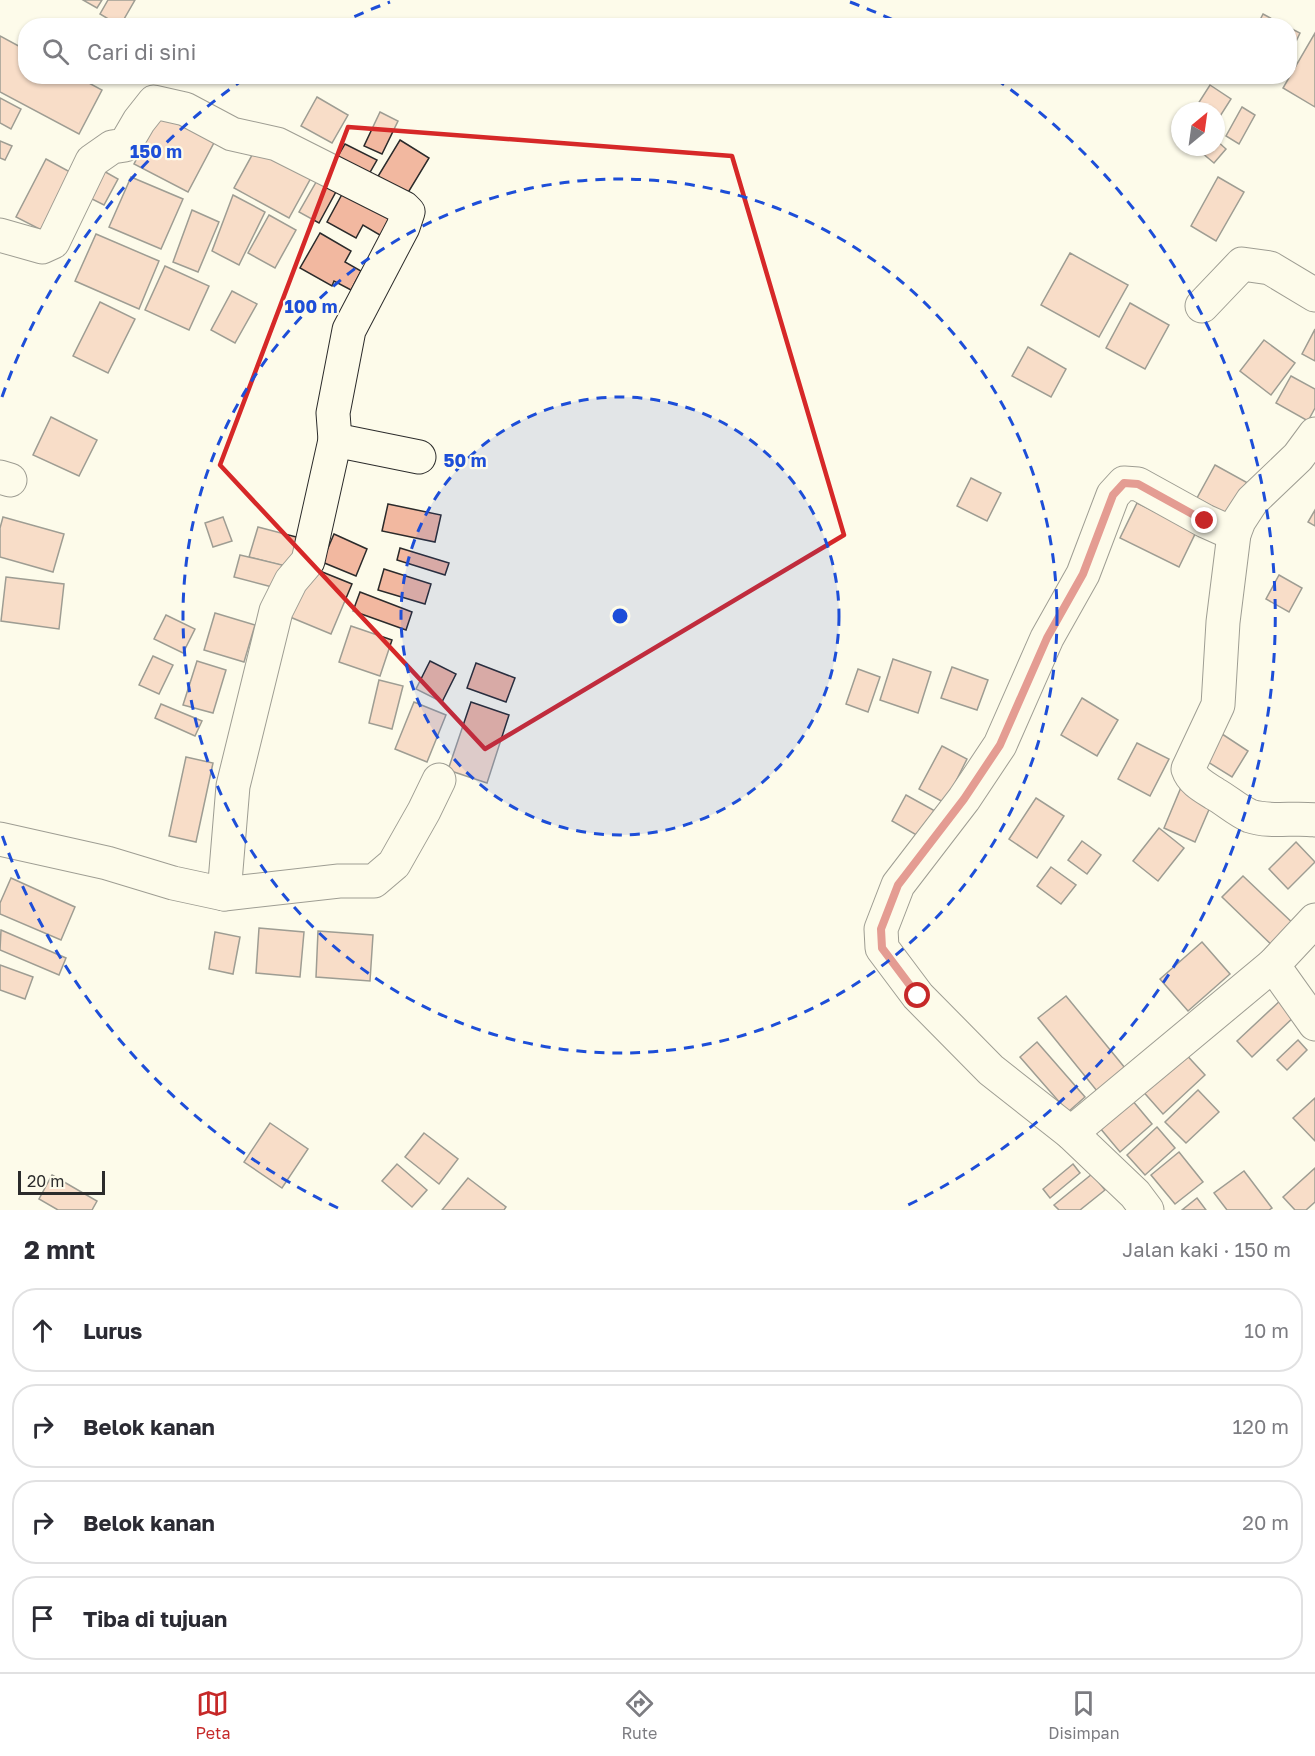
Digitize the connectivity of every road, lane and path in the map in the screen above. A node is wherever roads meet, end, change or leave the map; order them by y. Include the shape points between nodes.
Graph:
1 (0, 235) edge
2 (1315, 295) edge
3 (1202, 306) dead end
4 (1315, 434) edge
5 (335, 440) junction
6 (419, 457) dead end
7 (1234, 534) junction
8 (439, 780) dead end
9 (1315, 820) edge
10 (0, 839) edge
11 (224, 894) junction
12 (1315, 920) edge
13 (1274, 965) junction
14 (1315, 1024) edge
15 (1071, 1133) junction
16 (1147, 1210) edge

1 - 5 street via 42,247 53,242 92,161 112,147 125,145 154,102 185,110 232,134 277,144 404,208 408,212 403,226 349,330 333,413
2 - 3 street via 1270,268 1242,264
4 - 7 street via 1298,457 1252,501
5 - 6 street
5 - 11 street via 308,561 291,581 276,611 233,786
7 - 9 street via 1218,705 1188,769 1198,783 1250,815
7 - 15 street via 1138,484 1124,483 1113,495 1083,574 1047,638 1000,745 898,885 881,929 882,948 918,996 991,1070
8 - 11 street via 394,864 374,881 339,881
10 - 11 street
12 - 13 street
13 - 14 street
13 - 15 street
15 - 16 street

